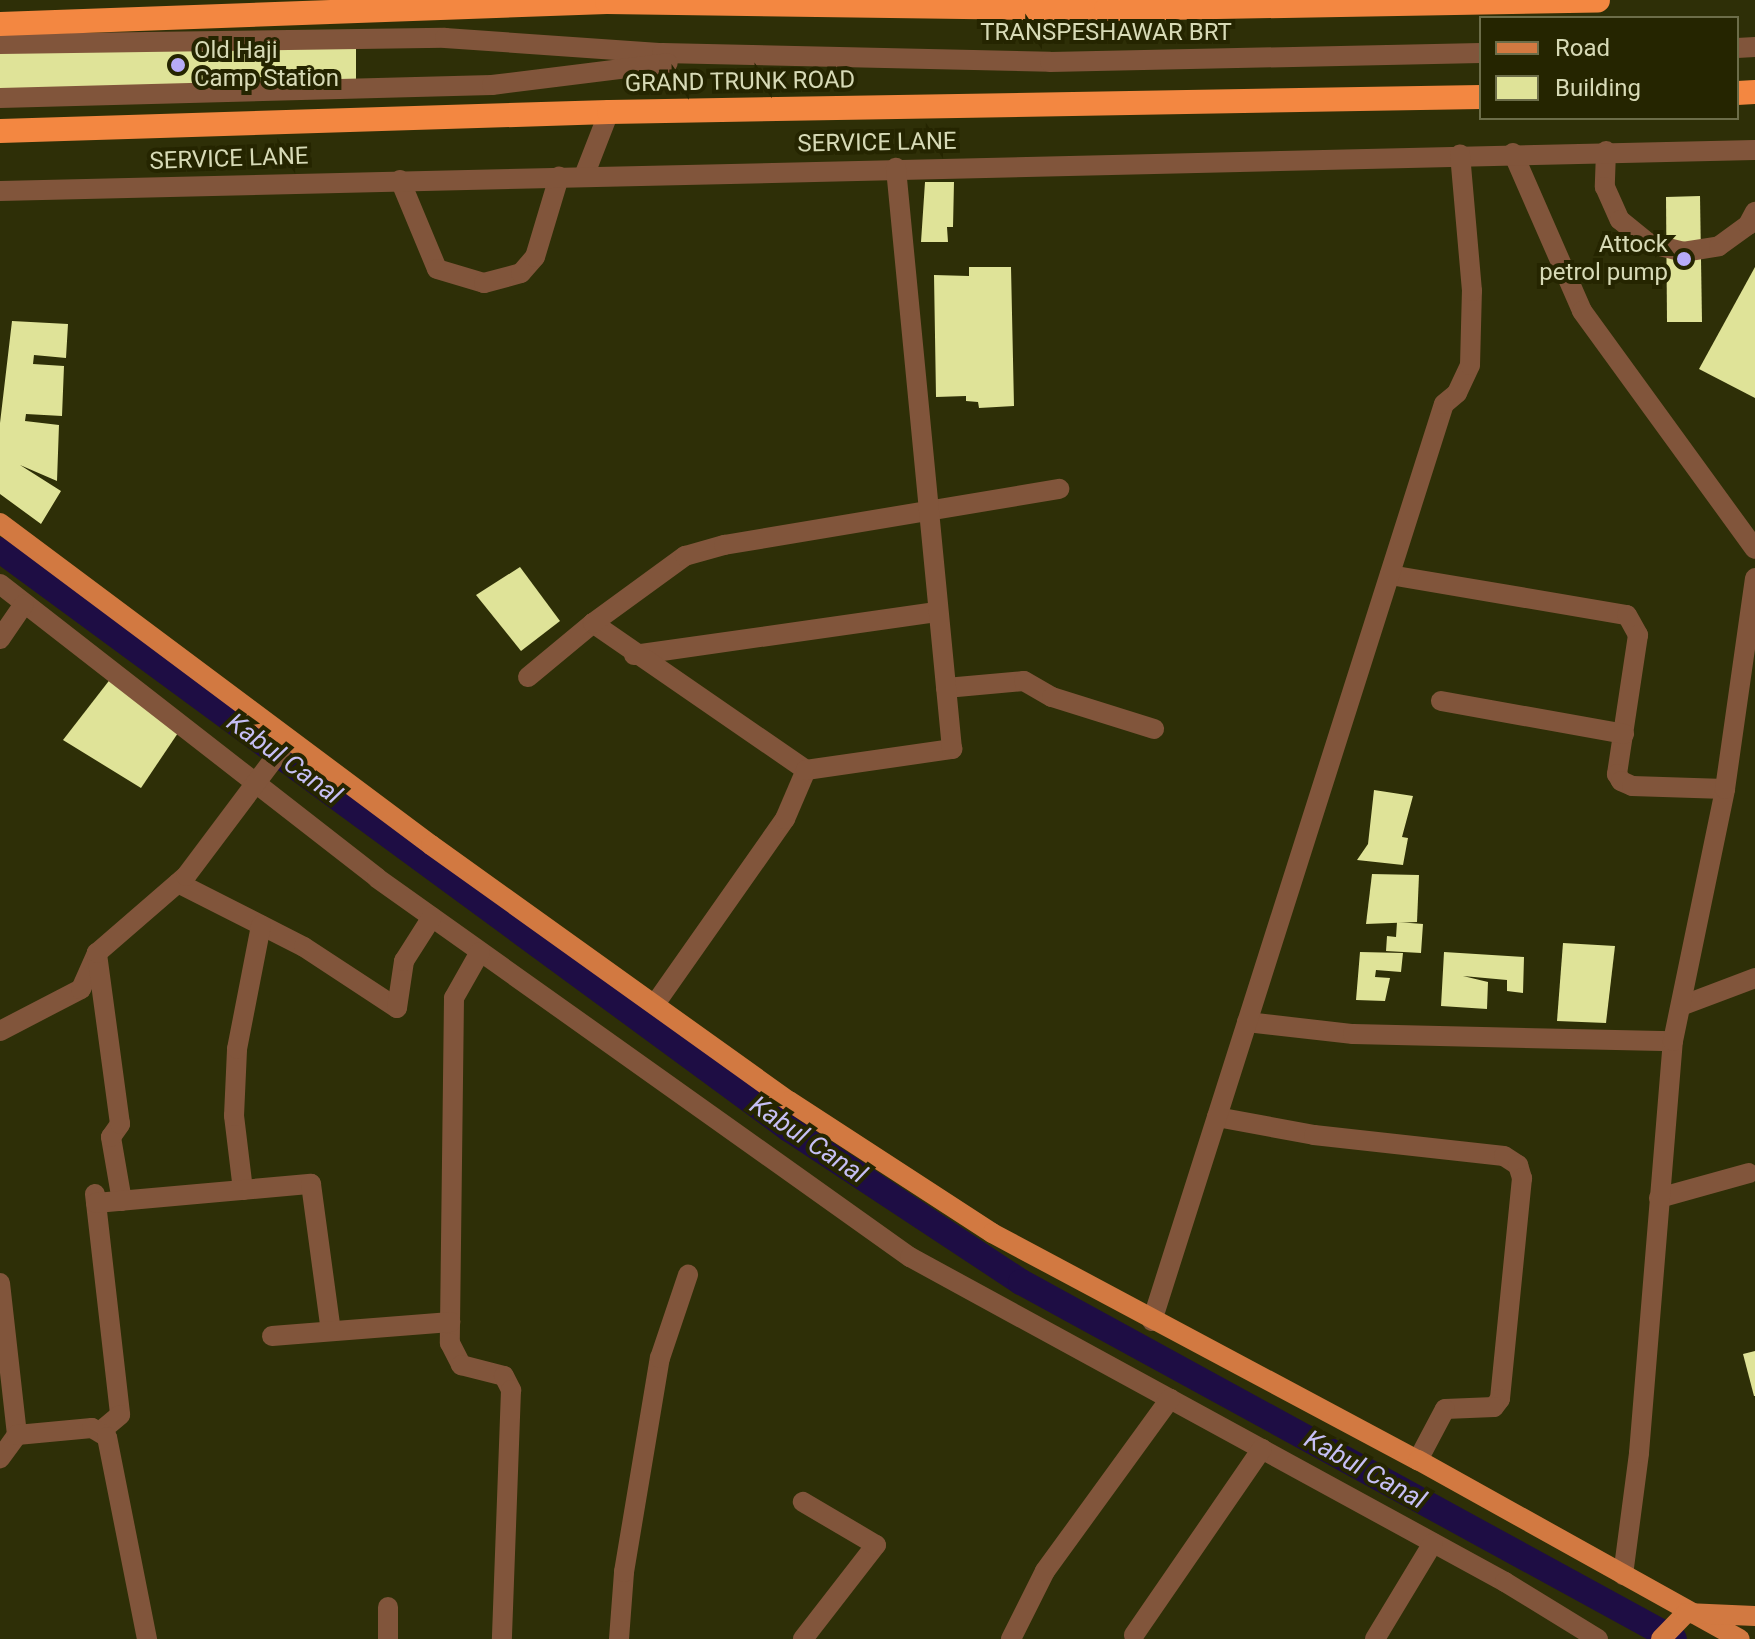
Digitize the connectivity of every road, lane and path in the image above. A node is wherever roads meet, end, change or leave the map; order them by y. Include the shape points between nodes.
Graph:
1 (1598, 0) edge
2 (607, 1) edge
3 (1507, 2) edge
4 (1108, 5) edge
5 (0, 24) edge
6 (0, 44) edge
7 (1479, 53) edge
8 (732, 55) junction
9 (1479, 97) edge
10 (0, 98) edge
11 (609, 112) junction
12 (0, 131) edge
13 (1755, 150) edge
14 (1606, 151) junction
15 (1513, 153) junction
16 (1460, 155) junction
17 (896, 168) junction
18 (584, 176) junction
19 (559, 177) junction
20 (400, 180) junction
21 (0, 191) edge
22 (1755, 212) edge
23 (1059, 489) dead end
24 (926, 514) junction
25 (0, 523) edge
26 (1755, 549) edge
27 (1390, 575) junction
28 (1755, 578) edge
29 (0, 584) edge
30 (24, 604) junction
31 (938, 612) junction
32 (593, 623) junction
33 (1752, 633) edge
34 (0, 639) edge
35 (634, 655) junction
36 (528, 677) dead end
37 (946, 688) junction
38 (1441, 701) dead end
39 (1154, 729) dead end
40 (1624, 734) junction
41 (288, 740) junction
42 (806, 770) junction
43 (256, 781) junction
44 (1725, 789) junction
45 (178, 883) junction
46 (432, 917) junction
47 (261, 925) junction
48 (480, 952) junction
49 (97, 953) junction
50 (1755, 978) edge
51 (655, 1004) junction
52 (1681, 1006) junction
53 (1247, 1022) junction
54 (0, 1031) edge
55 (1673, 1041) junction
56 (1217, 1117) junction
57 (1749, 1173) dead end
58 (243, 1190) junction
59 (1659, 1198) junction
60 (122, 1201) junction
61 (688, 1275) dead end
62 (0, 1283) edge
63 (1152, 1321) junction
64 (450, 1322) junction
65 (331, 1331) junction
66 (272, 1336) dead end
67 (1170, 1399) junction
68 (102, 1430) junction
69 (17, 1435) junction
70 (1262, 1449) junction
71 (0, 1458) edge
72 (1418, 1460) junction
73 (803, 1502) dead end
74 (1433, 1543) junction
75 (1623, 1575) junction
76 (388, 1607) dead end
77 (1686, 1616) junction
78 (1755, 1616) edge
79 (1134, 1635) dead end
80 (147, 1639) edge
81 (388, 1639) edge
82 (502, 1639) edge
83 (619, 1639) edge
84 (803, 1639) edge
85 (1011, 1639) edge
86 (1375, 1639) edge
87 (1598, 1639) edge
88 (1661, 1639) edge
89 (1739, 1639) edge

1 - 3 highway
2 - 4 highway
2 - 5 highway
3 - 4 highway
6 - 8 street, TRANSPESHAWAR BRT via 445,38
7 - 8 street, TRANSPESHAWAR BRT via 1050,62
8 - 10 street, TRANSPESHAWAR BRT via 492,85
9 - 11 highway, GRAND TRUNK ROAD
11 - 12 highway, GRAND TRUNK ROAD
11 - 18 street
13 - 14 street, SERVICE LANE
14 - 15 street, SERVICE LANE
14 - 22 street via 1605,187 1620,220 1648,243 1683,252 1719,246 1748,225
15 - 16 street, SERVICE LANE
15 - 26 street via 1582,311
16 - 17 street, SERVICE LANE
16 - 27 street via 1472,291 1470,365 1457,393 1444,404
17 - 18 street, SERVICE LANE
17 - 24 street
18 - 19 street, SERVICE LANE
19 - 20 street, SERVICE LANE
19 - 20 street via 535,257 521,273 484,283 437,269
20 - 21 street, SERVICE LANE
23 - 24 street
24 - 31 street
24 - 32 street via 724,545 685,556
25 - 41 main road
27 - 40 street via 1627,615 1638,635
27 - 53 street
28 - 33 street
29 - 30 street
30 - 34 street
30 - 43 street
31 - 35 street
31 - 37 street
32 - 35 street
32 - 36 street
33 - 44 street
35 - 42 street
37 - 39 street via 1024,681 1052,697
37 - 42 street via 952,749
38 - 40 street
40 - 44 street via 1617,774 1621,781 1632,786
41 - 43 street
41 - 51 main road
42 - 51 street via 785,819
43 - 45 street
43 - 46 street
44 - 52 street
45 - 47 street
45 - 49 street
46 - 47 street via 404,961 397,1008
46 - 48 street
47 - 58 street via 237,1049 234,1116
48 - 64 street via 454,998
48 - 67 street via 910,1257
49 - 54 street via 81,989
49 - 60 street via 120,1124 111,1137
50 - 52 street
51 - 63 main road via 789,1101 992,1233
52 - 55 street
53 - 55 street via 1353,1034
53 - 56 street
55 - 59 street
56 - 63 street
56 - 72 street via 1314,1135 1504,1156 1518,1165 1522,1178 1500,1399 1494,1407 1445,1409
57 - 59 street
58 - 60 street
58 - 65 street via 311,1184
59 - 75 street via 1639,1453
60 - 68 street via 96,1199 120,1415
61 - 83 street via 660,1358 624,1572
62 - 69 street
63 - 72 main road
64 - 65 street
64 - 82 street via 450,1343 461,1365 504,1376 511,1390
65 - 66 street
67 - 70 street
67 - 85 street via 1045,1571
68 - 69 street
68 - 80 street
69 - 71 street
70 - 74 street
70 - 79 street
72 - 75 main road
73 - 84 street via 876,1545
74 - 86 street
74 - 87 street
75 - 77 main road
76 - 81 street
77 - 78 main road
77 - 88 main road
77 - 89 main road

